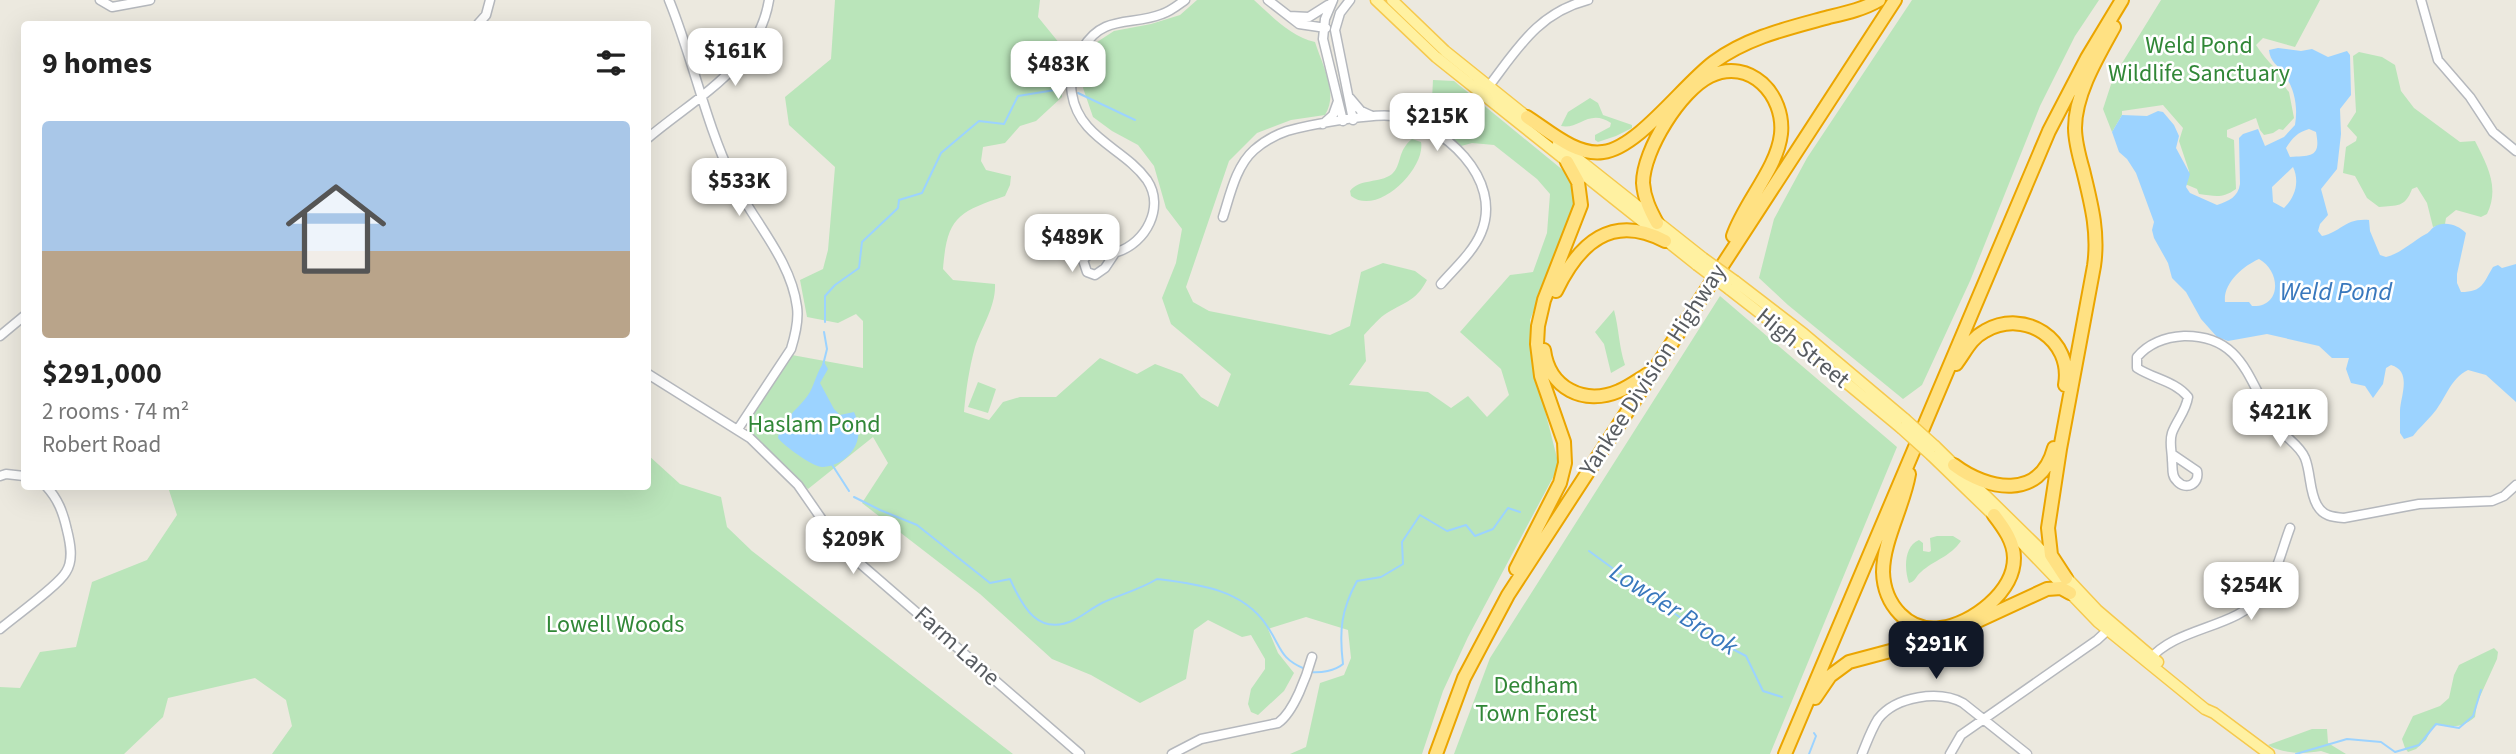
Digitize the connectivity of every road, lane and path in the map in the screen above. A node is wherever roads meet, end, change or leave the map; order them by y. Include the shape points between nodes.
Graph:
1 (100, 0) edge
2 (150, 0) edge
3 (490, 0) edge
4 (669, 0) edge
5 (769, 0) edge
6 (1185, 0) edge
7 (1268, 0) edge
8 (1333, 0) edge
9 (1350, 0) edge
10 (1376, 0) edge
11 (1392, 0) edge
12 (1588, 0) edge
13 (1879, 0) edge
14 (1895, 0) edge
15 (2124, 0) edge
16 (2421, 0) edge
17 (1281, 12) junction
18 (481, 21) edge
19 (1335, 25) junction
20 (1324, 28) junction
21 (1489, 86) junction
22 (1349, 93) junction
23 (1338, 94) junction
24 (702, 97) junction
25 (1375, 116) junction
26 (1527, 117) junction
27 (1353, 120) junction
28 (1343, 121) junction
29 (1322, 125) junction
30 (651, 136) edge
31 (2516, 150) edge
32 (1567, 162) junction
33 (1223, 217) dead end
34 (1657, 223) junction
35 (1665, 241) junction
36 (1115, 253) dead end
37 (1726, 259) junction
38 (1700, 262) junction
39 (1441, 284) dead end
40 (21, 319) edge
41 (0, 336) edge
42 (1651, 372) junction
43 (651, 376) edge
44 (1939, 386) junction
45 (738, 429) junction
46 (1912, 451) junction
47 (1933, 451) junction
48 (2172, 454) dead end
49 (1954, 465) junction
50 (0, 476) edge
51 (21, 476) edge
52 (2516, 485) edge
53 (49, 490) edge
54 (1994, 515) junction
55 (2290, 528) dead end
56 (2067, 578) junction
57 (2070, 593) junction
58 (1502, 604) junction
59 (2110, 628) junction
60 (0, 629) edge
61 (1312, 657) dead end
62 (2149, 659) junction
63 (1800, 718) junction
64 (1983, 719) junction
65 (1080, 754) edge
66 (1172, 754) edge
67 (1436, 754) edge
68 (1785, 754) edge
69 (1862, 754) edge
70 (1950, 754) edge
71 (2027, 754) edge
72 (2269, 754) edge

1 - 2 street via 112,7
3 - 18 street
4 - 24 street
5 - 24 street via 753,43 722,81
6 - 36 street via 1160,15 1100,30 1081,50 1073,69 1073,101 1082,121 1139,171 1151,189 1153,216 1141,240
7 - 17 street
8 - 17 street via 1309,16 1296,18
8 - 20 street
9 - 19 street
10 - 32 main road, High Street via 1436,57
11 - 21 main road, High Street
12 - 21 street via 1567,7 1535,28
13 - 26 highway via 1734,49 1701,72 1629,142 1613,150 1594,153 1580,149
14 - 37 highway, Yankee Division Highway
15 - 44 highway via 2053,122
15 - 56 highway via 2083,92 2075,122 2096,237 2048,528 2051,555
16 - 31 street via 2438,60 2493,132
17 - 20 street via 1300,24
19 - 20 street
19 - 22 street
20 - 23 street
21 - 26 main road, High Street
22 - 25 street via 1358,108
22 - 27 street
23 - 28 street
23 - 29 street via 1335,111
24 - 30 street
24 - 45 street via 733,180 782,262 797,307 791,349
25 - 27 street
25 - 39 street via 1406,119 1425,127 1463,156 1479,177 1487,207 1481,234
26 - 34 main road, High Street
27 - 28 street
28 - 29 street
29 - 33 street via 1286,132 1254,150 1238,175
32 - 35 main road, High Street
32 - 58 highway via 1578,182 1581,205 1544,300 1537,337 1541,376 1564,442 1565,463 1560,483
34 - 37 highway via 1645,197 1644,176 1668,120 1691,91 1711,76 1734,71 1757,79 1770,90 1779,108 1780,140 1735,229
34 - 38 main road, High Street
35 - 38 main road, High Street
35 - 42 highway via 1625,229 1597,239 1563,278 1545,329 1547,365 1557,382 1571,392 1605,396
37 - 42 highway, Yankee Division Highway
38 - 47 main road, High Street, bridge via 1812,341
40 - 41 street
42 - 58 highway, Yankee Division Highway
43 - 45 street, Farm Lane
44 - 46 highway
44 - 49 highway via 1972,339 2003,324 2045,333 2058,346 2065,363 2054,447 2041,471 2024,483 2003,486 1982,482
45 - 65 street, Farm Lane via 798,485 841,547
46 - 54 highway via 1883,572 1890,600 1904,618 1927,628 1950,626 1973,615 2001,592 2012,572 2014,556
46 - 63 highway
47 - 49 main road, High Street
47 - 54 main road, High Street
48 - 52 street via 2172,432 2188,397 2174,384 2137,368 2137,356 2163,340 2198,336 2227,348 2246,368 2278,427 2306,460 2317,505 2332,517 2419,504 2498,500
49 - 56 main road, High Street
50 - 51 street
53 - 60 street via 63,514 70,564 60,579
54 - 57 main road, High Street
55 - 62 street via 2267,588 2256,602 2165,645
56 - 59 main road, High Street
57 - 59 main road, High Street
57 - 63 highway via 2047,589 1942,637 1849,663 1830,676
58 - 67 highway, Yankee Division Highway via 1464,678
59 - 62 main road, High Street
59 - 64 street
61 - 66 street via 1286,718 1200,739
62 - 72 main road, High Street
63 - 68 highway
64 - 69 street via 1953,697 1913,700 1880,717
64 - 70 street via 1961,735
64 - 71 street

